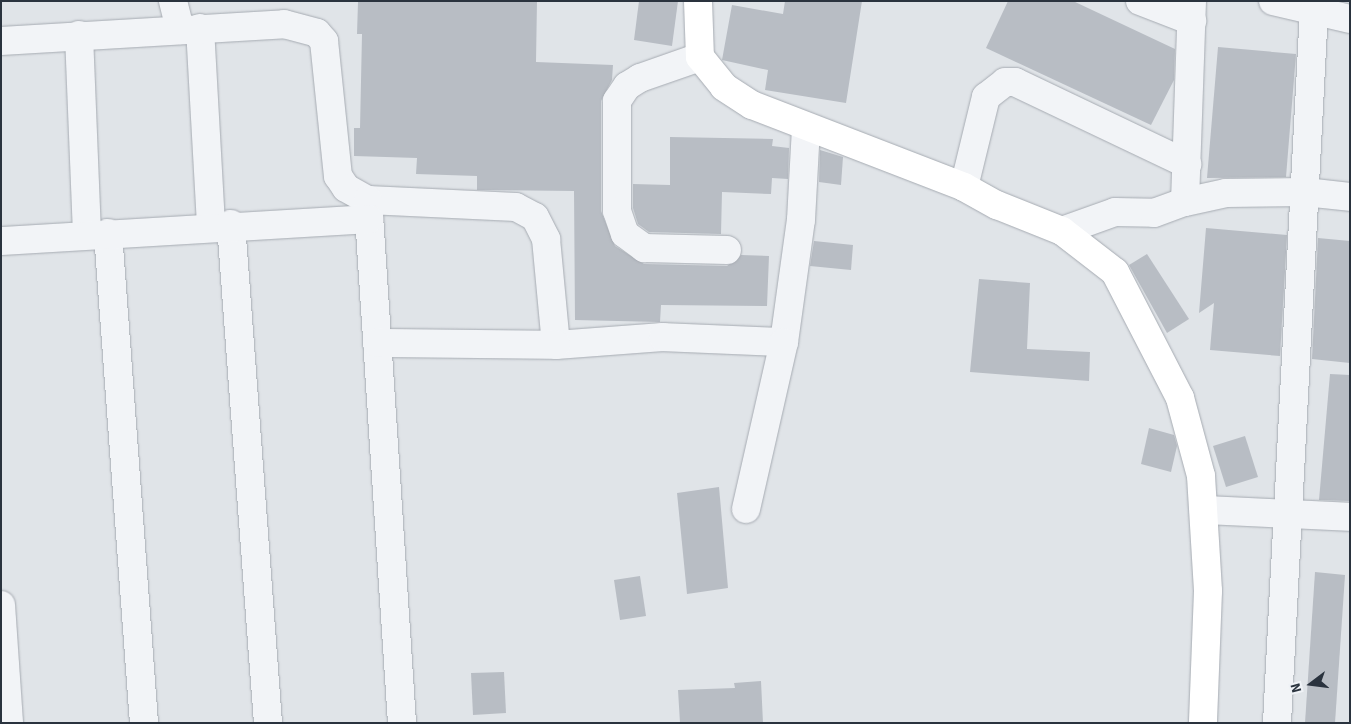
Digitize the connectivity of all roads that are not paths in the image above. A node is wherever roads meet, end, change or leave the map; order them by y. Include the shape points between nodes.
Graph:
1 (173, 1) edge
2 (698, 1) edge
3 (1140, 1) edge
4 (1273, 1) edge
5 (1192, 11) edge
6 (1314, 11) junction
7 (1350, 19) edge
8 (190, 29) junction
9 (79, 35) junction
10 (1, 41) edge
11 (700, 57) junction
12 (806, 128) junction
13 (1187, 164) junction
14 (964, 187) junction
15 (1305, 192) junction
16 (1350, 197) edge
17 (1185, 202) junction
18 (368, 209) junction
19 (221, 225) junction
20 (1062, 231) junction
21 (98, 234) junction
22 (1, 241) edge
23 (727, 250) dead end
24 (377, 342) junction
25 (784, 342) junction
26 (556, 345) junction
27 (746, 509) dead end
28 (1204, 510) junction
29 (1290, 512) junction
30 (1350, 517) edge
31 (1, 604) edge
32 (9, 723) edge
33 (144, 723) edge
34 (268, 723) edge
35 (402, 723) edge
36 (1203, 723) edge
37 (1277, 723) edge

1 - 8 street
2 - 11 street
3 - 5 street
4 - 6 street
5 - 13 street
6 - 7 street
6 - 15 street
8 - 9 street
8 - 18 street via 284,24 317,33 324,41 338,176
8 - 19 street
9 - 10 street
9 - 21 street
11 - 12 street via 724,87
11 - 23 street via 640,78 627,86 617,101 616,211 625,234 644,248
12 - 14 street
12 - 25 street via 801,220
13 - 14 street via 1015,82 1005,82 986,97
13 - 17 street
14 - 20 street via 996,206
15 - 16 street
15 - 17 street via 1226,193
15 - 29 street
17 - 20 street via 1154,213 1115,212
18 - 19 street
18 - 24 street
18 - 26 street via 516,208 535,217 546,239
19 - 21 street
19 - 34 street
20 - 28 street via 1115,272 1146,324 1180,398 1201,476
21 - 22 street
21 - 33 street
24 - 26 street
24 - 35 street
25 - 26 street via 663,337
25 - 27 street
28 - 29 street
28 - 36 street via 1208,591
29 - 30 street
29 - 37 street
31 - 32 street

